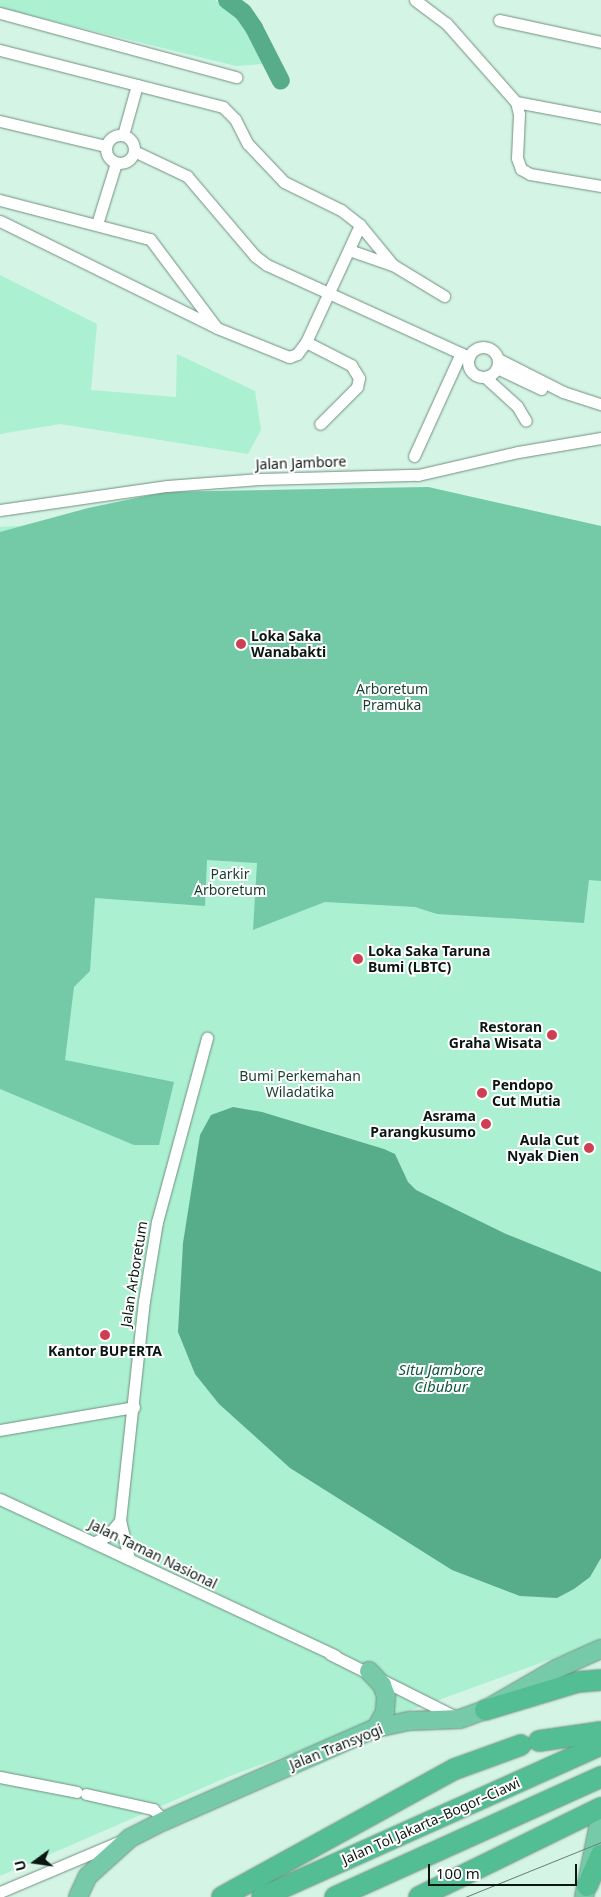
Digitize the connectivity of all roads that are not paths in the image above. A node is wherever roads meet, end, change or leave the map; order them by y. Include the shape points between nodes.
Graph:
1 (416, 0) edge
2 (0, 13) edge
3 (499, 20) dead end
4 (601, 42) edge
5 (0, 50) edge
6 (236, 77) dead end
7 (138, 85) junction
8 (516, 102) junction
9 (601, 118) edge
10 (0, 121) edge
11 (123, 135) junction
12 (106, 146) junction
13 (134, 151) junction
14 (116, 163) junction
15 (601, 186) edge
16 (0, 200) edge
17 (0, 221) edge
18 (96, 224) junction
19 (360, 225) junction
20 (349, 250) junction
21 (393, 265) junction
22 (328, 296) junction
23 (444, 296) dead end
24 (217, 328) junction
25 (306, 342) junction
26 (465, 355) junction
27 (497, 363) junction
28 (485, 377) junction
29 (601, 404) edge
30 (601, 411) edge
31 (526, 421) dead end
32 (320, 424) dead end
33 (601, 438) edge
34 (414, 456) dead end
35 (0, 510) edge
36 (207, 1038) dead end
37 (134, 1407) junction
38 (0, 1430) edge
39 (0, 1499) edge
40 (120, 1520) junction
41 (95, 1542) junction
42 (129, 1559) junction
43 (601, 1649) edge
44 (369, 1670) junction
45 (601, 1680) edge
46 (485, 1710) junction
47 (460, 1719) junction
48 (376, 1728) junction
49 (601, 1732) edge
50 (601, 1745) edge
51 (601, 1776) edge
52 (0, 1777) edge
53 (601, 1808) edge
54 (601, 1814) edge
55 (164, 1821) junction
56 (130, 1838) junction
57 (601, 1855) edge
58 (586, 1891) edge
59 (0, 1892) edge
60 (78, 1897) edge
61 (222, 1897) edge
62 (262, 1897) edge
63 (335, 1897) edge
64 (419, 1897) edge

1 - 8 street via 446,23
2 - 6 street
3 - 4 street
5 - 7 street
7 - 11 street
7 - 19 street via 223,107 235,119 248,144 284,182 341,210
8 - 9 street
8 - 15 street via 519,114 517,158 521,169 530,174
10 - 12 street
11 - 12 street via 111,138
11 - 13 street via 133,143
12 - 14 street via 108,158
13 - 14 street via 128,161
13 - 22 street via 187,176 255,256
14 - 18 street
16 - 18 street
17 - 24 street
18 - 24 street via 150,239
19 - 20 street
19 - 21 street
20 - 21 street
20 - 22 street
21 - 23 street
22 - 25 street
22 - 26 street
24 - 25 street via 283,356 297,354
25 - 32 street via 351,366 359,378 356,387
26 - 27 street via 484,347 493,350
26 - 28 street via 472,372
26 - 34 street
27 - 28 street
27 - 29 street via 563,392
27 - 30 street via 565,400
28 - 31 street via 517,406
33 - 35 street, Jalan Jambore via 518,452 418,475 260,478 168,486
36 - 37 street, Jalan Arboretum via 157,1222 140,1326
37 - 38 street
37 - 40 street, Jalan Arboretum
39 - 41 street, Jalan Taman Nasional
40 - 41 street via 107,1536
40 - 42 street, Jalan Arboretum
41 - 42 street, Jalan Taman Nasional
42 - 44 street, Jalan Taman Nasional
43 - 46 highway, Jalan Transyogi via 556,1669
44 - 47 street, Jalan Taman Nasional
44 - 48 highway via 382,1685 386,1696 385,1712
45 - 46 highway via 578,1682
46 - 47 highway, Jalan Transyogi
47 - 48 highway, Jalan Transyogi via 410,1721
48 - 55 highway, Jalan Transyogi
49 - 61 highway via 530,1743 446,1773
50 - 62 highway, Jalan Tol Jakarta–Bogor–Ciawi
51 - 63 highway, Jalan Tol Jakarta–Bogor–Ciawi
52 - 55 street via 153,1809
53 - 64 highway
54 - 58 highway
55 - 56 highway, Jalan Transyogi
56 - 59 street
56 - 60 highway, Jalan Transyogi via 88,1876
57 - 58 highway

